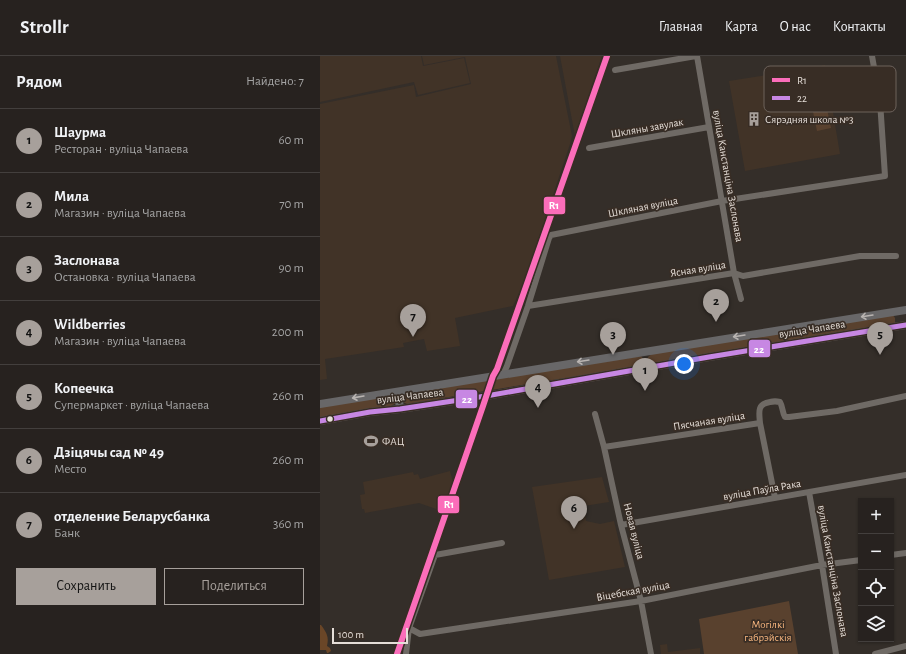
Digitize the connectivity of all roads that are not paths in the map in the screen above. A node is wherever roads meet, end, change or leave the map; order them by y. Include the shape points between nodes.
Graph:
1 (696, 56) edge
2 (872, 56) edge
3 (874, 66) edge
4 (615, 70) dead end
5 (881, 112) edge
6 (709, 127) junction
7 (589, 148) dead end
8 (722, 201) junction
9 (896, 256) dead end
10 (734, 273) junction
11 (741, 299) dead end
12 (528, 306) junction
13 (902, 310) edge
14 (903, 325) edge
15 (503, 375) junction
16 (398, 392) junction
17 (906, 396) edge
18 (320, 404) edge
19 (400, 409) junction
20 (595, 414) dead end
21 (320, 422) edge
22 (760, 423) junction
23 (604, 447) junction
24 (906, 475) edge
25 (809, 492) junction
26 (775, 498) junction
27 (621, 525) junction
28 (502, 543) dead end
29 (906, 553) edge
30 (894, 555) edge
31 (858, 560) edge
32 (822, 565) junction
33 (641, 601) junction
34 (409, 628) junction
35 (906, 646) edge
36 (406, 654) edge
37 (651, 654) edge
38 (836, 654) edge
39 (875, 654) edge

1 - 4 street
1 - 6 street, вуліца Канстанціна Заслонава
2 - 3 street, Шкляная вуліца
5 - 8 street, Шкляная вуліца via 885,176
6 - 7 street, Шкляны завулак
6 - 8 street, вуліца Канстанціна Заслонава
8 - 10 street, вуліца Канстанціна Заслонава
8 - 12 street, Шкляная вуліца via 551,235
9 - 10 street, Ясная вуліца via 860,256 743,276
10 - 11 street, вуліца Канстанціна Заслонава
10 - 12 street, Ясная вуліца
12 - 15 street, Шкляная вуліца
13 - 14 main road
13 -> 15 main road, вуліца Чапаева
14 - 19 main road, вуліца Чапаева
15 - 16 main road, вуліца Чапаева
16 -> 18 main road, вуліца Чапаева
16 - 19 main road
17 - 22 street, Пясчаная вуліца via 789,417 785,417 782,405 776,400 761,405
19 - 21 main road, вуліца Чапаева
20 - 23 street, Новая вуліца
22 - 23 street, Пясчаная вуліца
22 - 26 street
23 - 27 street, Новая вуліца
24 - 25 street, вуліца Паўла Рака
25 - 26 street, вуліца Паўла Рака
25 - 32 street, вуліца Канстанціна Заслонава
26 - 27 street, вуліца Паўла Рака
27 - 33 street, Новая вуліца
28 - 34 street via 435,555
29 - 30 street
31 - 32 street, Віцебская вуліца
32 - 33 street, Віцебская вуліца
32 - 38 street, вуліца Канстанціна Заслонава
33 - 34 street, Віцебская вуліца via 420,634
33 - 37 street, Новая вуліца
34 - 36 street
35 - 39 street

